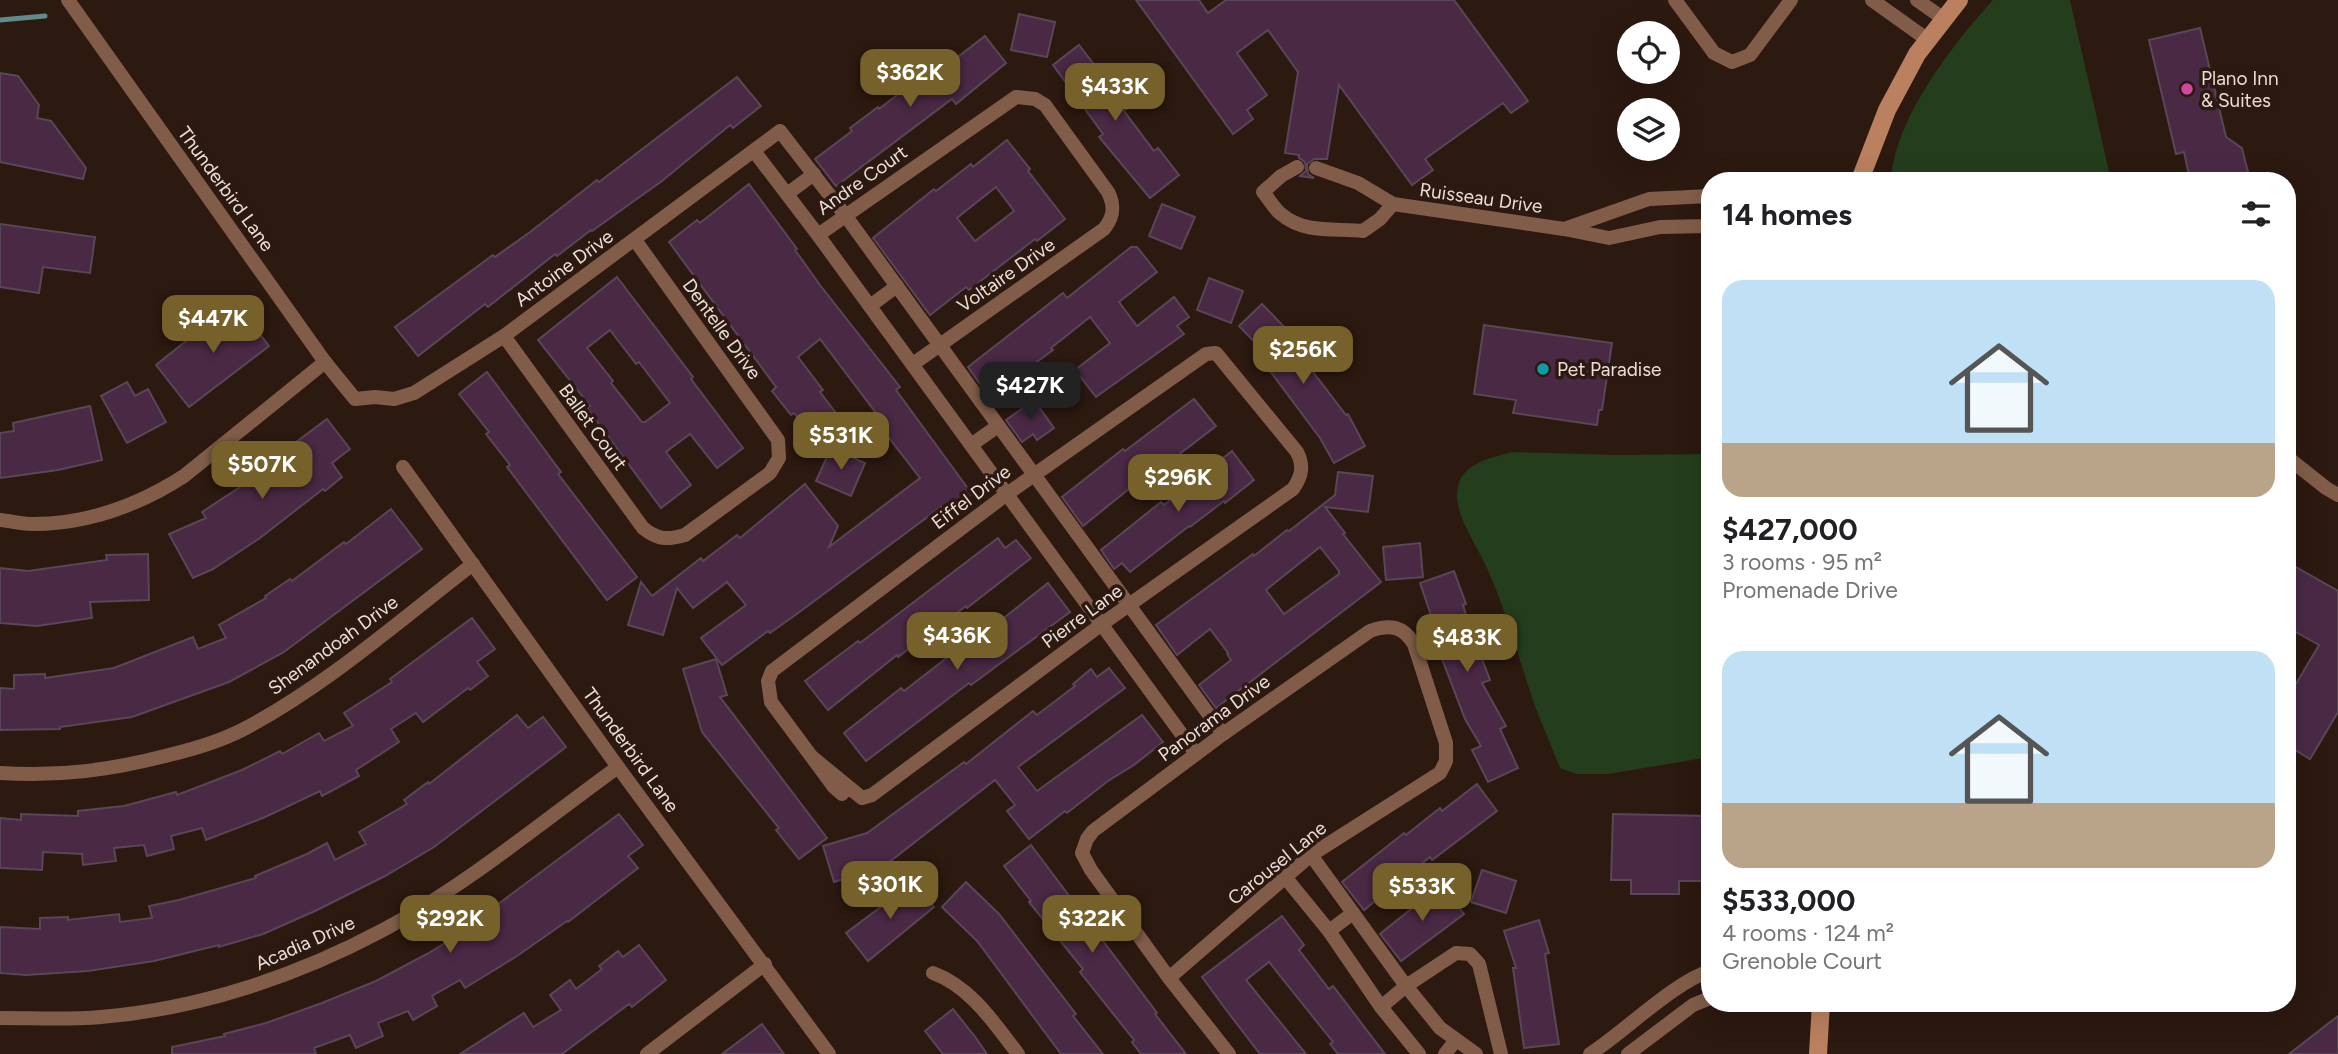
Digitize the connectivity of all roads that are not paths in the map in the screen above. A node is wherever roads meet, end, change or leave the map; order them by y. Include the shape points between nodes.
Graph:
1 (68, 0) edge
2 (1675, 0) edge
3 (1791, 0) edge
4 (1872, 0) edge
5 (1917, 0) edge
6 (1959, 0) edge
7 (1944, 19) junction
8 (1928, 40) junction
9 (1035, 99) joint
10 (754, 151) junction
11 (1297, 167) dead end
12 (1316, 168) dead end
13 (1863, 172) edge
14 (814, 174) junction
15 (787, 194) junction
16 (1701, 196) edge
17 (1393, 204) junction
18 (845, 215) junction
19 (1701, 226) edge
20 (1564, 229) junction
21 (818, 235) junction
22 (635, 240) junction
23 (897, 286) junction
24 (870, 306) junction
25 (504, 336) junction
26 (940, 344) junction
27 (325, 362) junction
28 (913, 364) junction
29 (355, 399) joint
30 (998, 426) junction
31 (971, 445) junction
32 (2296, 464) edge
33 (403, 467) dead end
34 (1302, 470) joint
35 (1034, 474) junction
36 (1007, 494) junction
37 (2338, 495) edge
38 (0, 520) edge
39 (655, 537) joint
40 (473, 564) junction
41 (1129, 605) junction
42 (1102, 624) junction
43 (1223, 734) junction
44 (1196, 754) junction
45 (812, 757) joint
46 (1447, 761) joint
47 (618, 767) junction
48 (0, 773) edge
49 (1311, 855) junction
50 (1285, 877) junction
51 (1353, 913) junction
52 (1329, 931) junction
53 (765, 964) junction
54 (933, 973) dead end
55 (1701, 975) edge
56 (1169, 978) junction
57 (1406, 986) junction
58 (1701, 1001) edge
59 (1381, 1006) junction
60 (1820, 1012) edge
61 (0, 1018) edge
62 (1635, 1022) junction
63 (1456, 1040) junction
64 (1649, 1040) junction
65 (647, 1054) edge
66 (829, 1054) edge
67 (1018, 1054) edge
68 (1229, 1054) edge
69 (1419, 1054) edge
70 (1445, 1054) edge
71 (1476, 1054) edge
72 (1501, 1054) edge
73 (1590, 1054) edge
74 (1628, 1054) edge
75 (1818, 1054) edge

1 - 27 street, Thunderbird Lane
2 - 3 street via 1714,53 1732,62 1750,55
4 - 8 street
5 - 7 street
6 - 7 street
7 - 8 street
8 - 13 street via 1887,110
9 - 18 street, Andre Court via 1016,97 1007,102
9 - 26 street, Voltaire Drive via 1045,105 1108,192 1113,201 1111,221
10 - 14 street, Antoine Drive via 780,131
10 - 15 street
10 - 22 street, Antoine Drive
11 - 17 street, Ruisseau Drive via 1263,192 1281,215 1313,230 1363,231
12 - 17 street, Ruisseau Drive via 1358,183
14 - 15 street
14 - 18 street
15 - 21 street
16 - 20 street, Ruisseau Drive via 1649,198
17 - 20 street, Ruisseau Drive
18 - 21 street, Andre Court
18 - 23 street
19 - 20 street, Ruisseau Drive via 1660,227 1609,238
21 - 24 street
22 - 25 street, Antoine Drive
22 - 39 street, Dentelle Drive via 778,440 779,458 771,473 685,535 668,540
23 - 24 street
23 - 26 street
24 - 28 street
25 - 29 street, Antoine Drive via 414,393 394,400
25 - 39 street, Ballet Court via 643,528
26 - 28 street, Voltaire Drive
26 - 30 street
27 - 29 street, Thunderbird Lane
27 - 38 street via 159,492 115,511 71,520 33,524
28 - 31 street
30 - 31 street
30 - 35 street
31 - 36 street
32 - 37 street
33 - 40 street, Thunderbird Lane
34 - 35 street, Eiffel Drive via 1297,452 1216,353 1206,354
34 - 41 street, Pierre Lane via 1293,489
35 - 36 street, Eiffel Drive
35 - 41 street
36 - 42 street
36 - 45 street, Eiffel Drive via 772,671 768,681 771,702
40 - 47 street, Thunderbird Lane
40 - 48 street, Shenandoah Drive via 303,695 242,731 135,764 75,774
41 - 42 street, Pierre Lane
41 - 43 street
42 - 44 street
42 - 45 street, Pierre Lane via 872,795 862,799
43 - 44 street, Panorama Drive
43 - 46 street, Panorama Drive via 1370,631 1390,626 1409,635 1414,644 1446,743
44 - 56 street, Panorama Drive via 1093,831 1082,853
46 - 49 street, Carousel Lane via 1440,773
47 - 53 street, Thunderbird Lane
47 - 61 street, Acadia Drive via 448,890 383,930 252,987 101,1017
49 - 50 street, Carousel Lane
49 - 51 street
50 - 52 street
50 - 56 street, Carousel Lane
51 - 52 street
51 - 57 street
52 - 59 street
53 - 65 street
53 - 66 street, Thunderbird Lane
54 - 67 street via 951,979 968,994
55 - 62 street
56 - 68 street
57 - 59 street
57 - 63 street via 1440,1028
57 - 72 street via 1456,953 1470,954 1479,964
58 - 64 street
59 - 69 street
60 - 75 street
62 - 64 street
62 - 73 street
63 - 70 street
63 - 71 street
64 - 74 street

